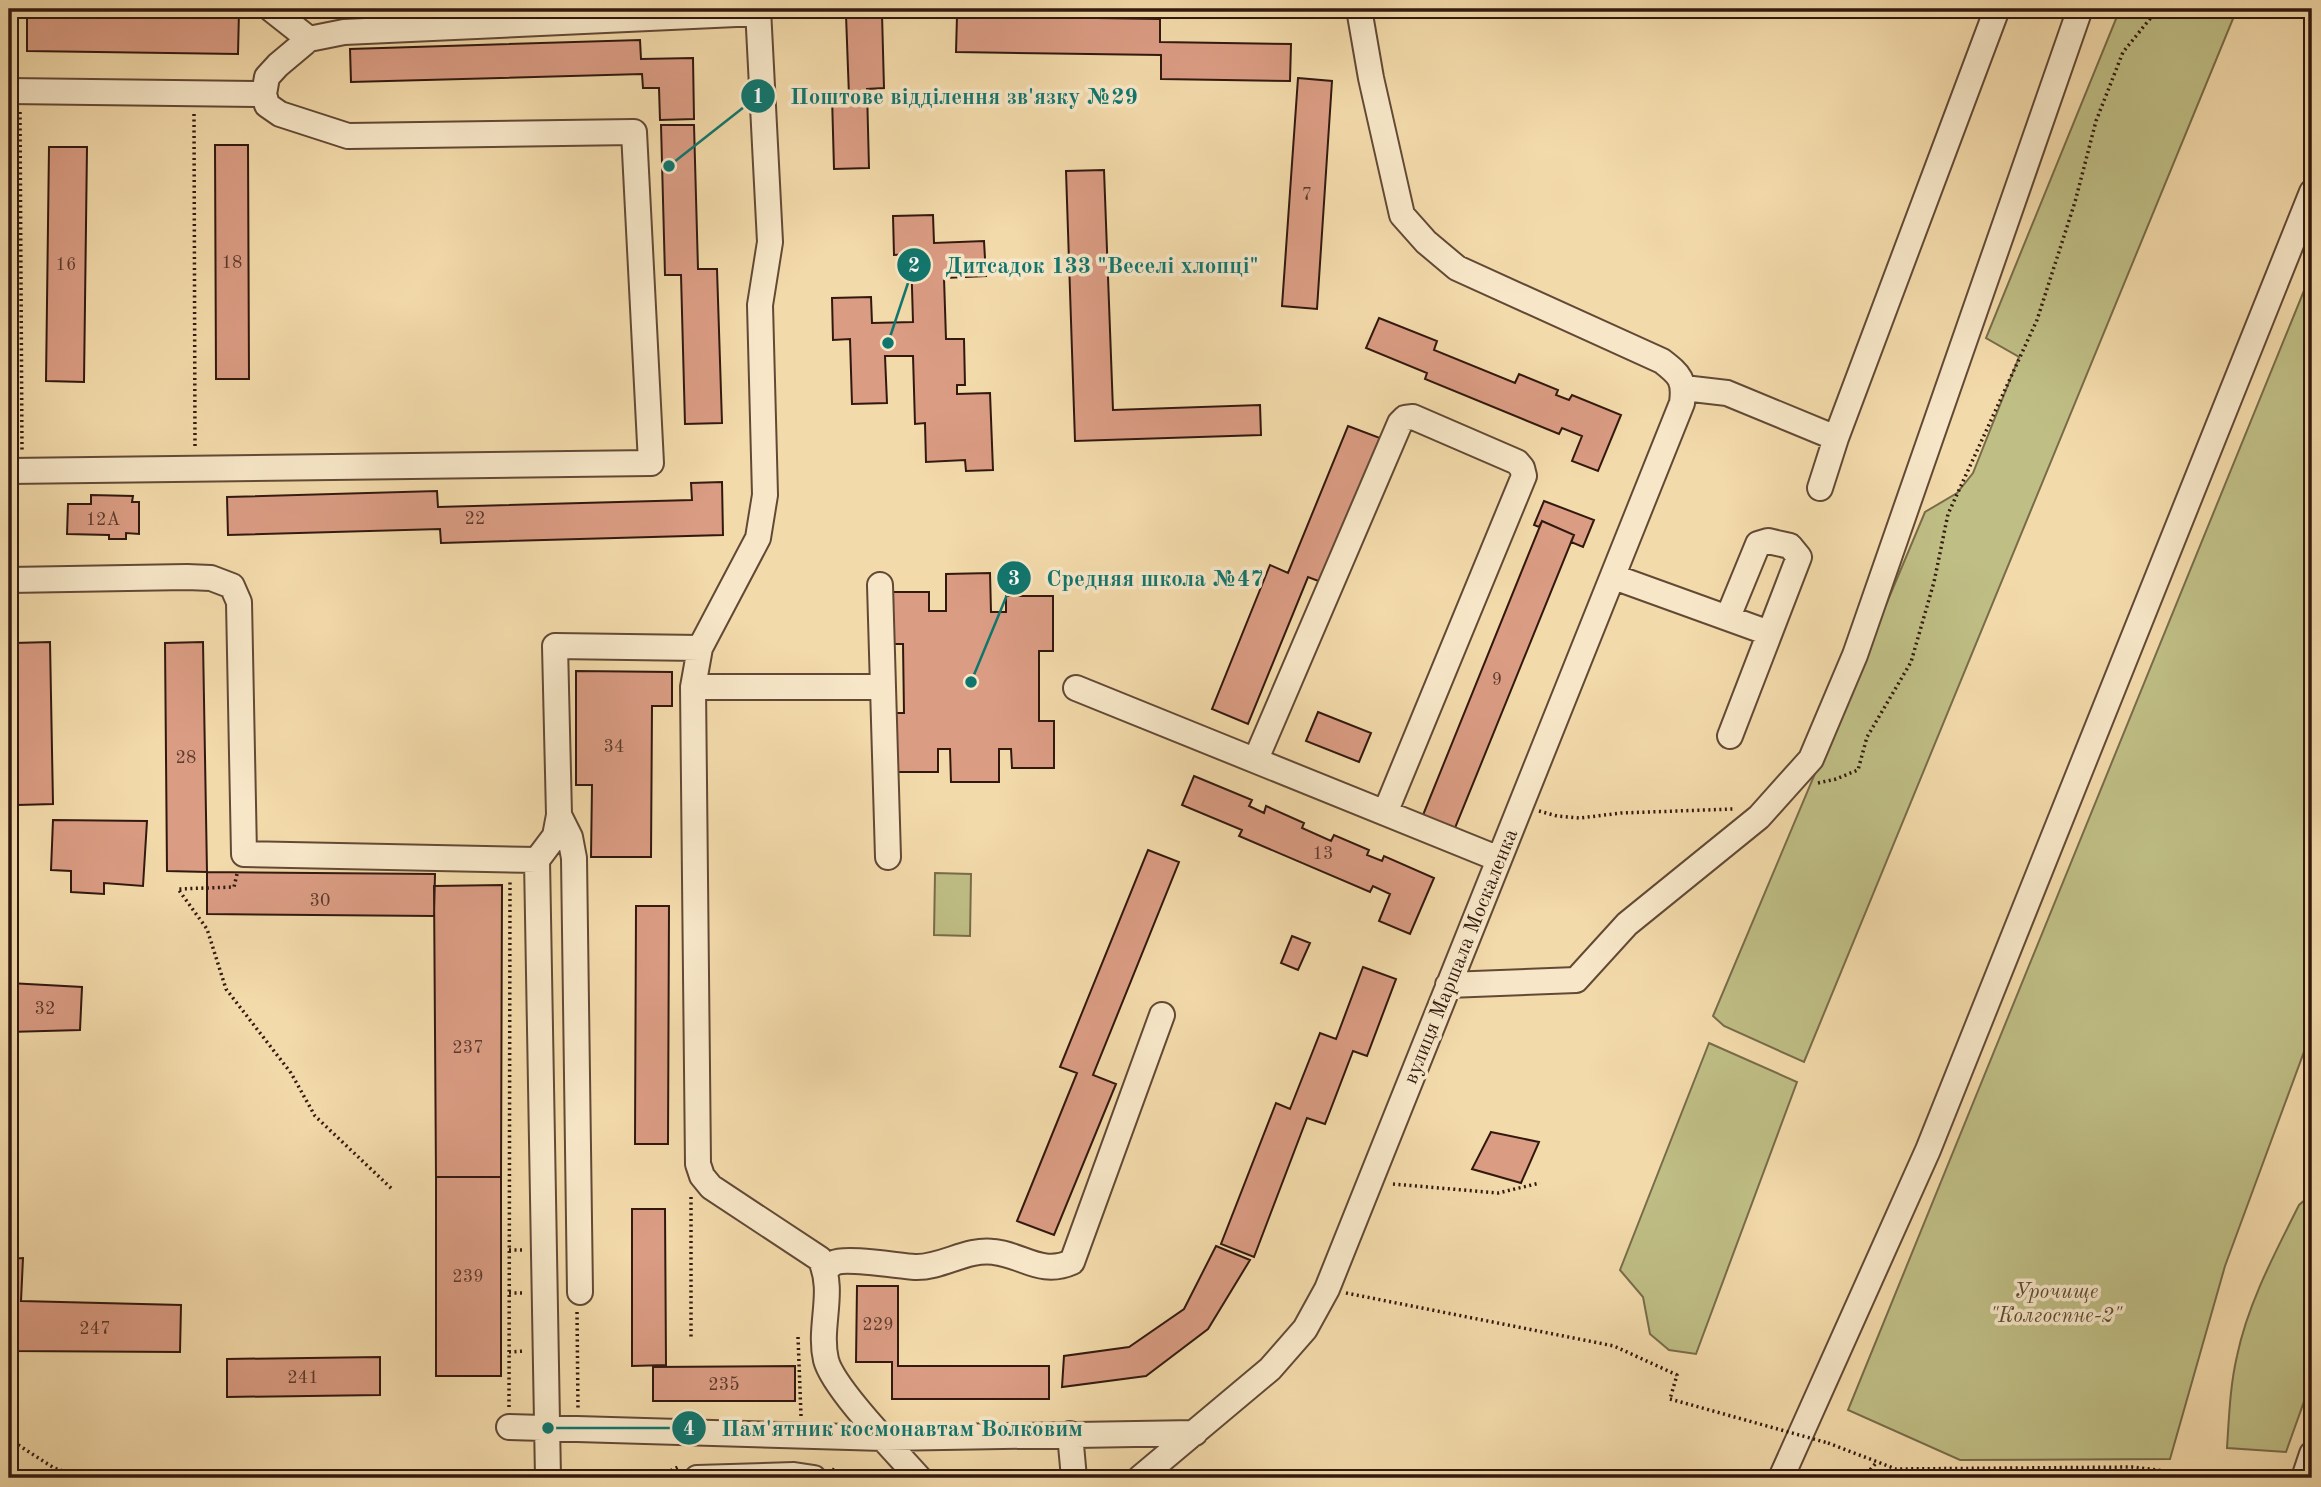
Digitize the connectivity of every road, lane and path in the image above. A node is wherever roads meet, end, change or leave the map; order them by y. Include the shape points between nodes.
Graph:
1 (271, 9) edge
2 (1359, 9) edge
3 (1997, 9) edge
4 (2080, 9) edge
5 (758, 11) edge
6 (309, 39) junction
7 (14, 91) edge
8 (194, 93) junction
9 (264, 94) junction
10 (2312, 192) edge
11 (1681, 381) junction
12 (1836, 438) junction
13 (195, 469) junction
14 (15, 470) edge
15 (1820, 488) dead end
16 (1614, 577) junction
17 (9, 580) edge
18 (880, 585) dead end
19 (1728, 617) junction
20 (1769, 634) junction
21 (700, 648) junction
22 (693, 687) junction
23 (883, 687) junction
24 (1076, 688) dead end
25 (1730, 736) dead end
26 (1256, 759) junction
27 (1385, 813) junction
28 (559, 815) junction
29 (244, 845) junction
30 (888, 857) dead end
31 (1499, 859) junction
32 (510, 860) junction
33 (537, 860) junction
34 (1448, 985) junction
35 (1162, 1015) dead end
36 (698, 1164) junction
37 (1370, 1182) junction
38 (1540, 1183) dead end
39 (392, 1189) dead end
40 (826, 1270) junction
41 (1327, 1289) junction
42 (580, 1292) joint
43 (691, 1337) dead end
44 (798, 1337) dead end
45 (509, 1427) joint
46 (547, 1427) junction
47 (579, 1428) junction
48 (1195, 1433) junction
49 (1070, 1434) junction
50 (802, 1436) junction
51 (884, 1438) junction
52 (9, 1439) edge
53 (2312, 1454) edge
54 (1876, 1463) junction
55 (84, 1478) edge
56 (548, 1478) edge
57 (697, 1478) edge
58 (814, 1478) edge
59 (919, 1478) edge
60 (1074, 1478) edge
61 (1140, 1478) edge
62 (1781, 1478) edge
63 (1863, 1478) edge
64 (2193, 1478) edge
65 (2304, 1478) edge

1 - 6 street
2 - 11 street via 1402,215 1457,268 1662,361
3 - 12 street
4 - 34 street via 1855,655 1811,759 1759,817 1627,924 1576,980
5 - 6 street via 344,32
5 - 21 street via 770,242 760,305 765,495 758,537
6 - 9 street via 267,76
7 - 8 street
7 - 14 path
8 - 9 street
8 - 13 path
9 - 13 street via 267,104 280,114 348,136 635,132 651,463
10 - 62 street via 1928,1150
11 - 12 street via 1727,393
11 - 16 street, вулиця Маршала Москаленка via 1682,404
12 - 15 street
13 - 14 street
16 - 19 street
16 - 31 street, вулиця Маршала Москаленка
17 - 29 street via 187,577 211,578 232,586 239,603
18 - 23 street
19 - 20 street
19 - 20 street via 1758,544 1768,541 1790,546 1799,557
20 - 25 street
21 - 22 street
21 - 28 street via 555,646
22 - 23 street
22 - 36 street
23 - 30 street
24 - 26 street
26 - 27 street
26 - 27 street via 1400,423 1413,417 1517,462 1524,476
27 - 31 street
28 - 33 street via 555,836
28 - 42 street via 574,858
29 - 32 street via 244,854
29 - 39 path via 234,887 178,889 207,929 226,989 291,1073 315,1116
31 - 34 street, вулиця Маршала Москаленка
32 - 33 street
32 - 45 path
33 - 46 street
34 - 37 street, вулиця Маршала Москаленка
35 - 40 street via 1072,1262 1046,1268 995,1251 936,1265 845,1261
36 - 40 street via 711,1187 820,1259
36 - 43 path via 690,1200
37 - 38 path via 1498,1193
37 - 41 street, вулиця Маршала Москаленка
40 - 51 street via 826,1360 831,1375
41 - 48 street, вулиця Маршала Москаленка via 1305,1329 1270,1369
41 - 54 path, bridge via 1614,1346 1677,1375 1670,1399 1857,1453
42 - 47 path via 575,1320
44 - 50 path
45 - 46 street
46 - 47 street
46 - 56 street
47 - 50 street
48 - 49 street
48 - 61 street, вулиця Маршала Москаленка
49 - 51 street
49 - 60 street
50 - 51 street
51 - 59 street
52 - 55 path via 54,1468
53 - 65 street
54 - 63 path
54 - 64 path via 1931,1471 2132,1467
57 - 58 street

